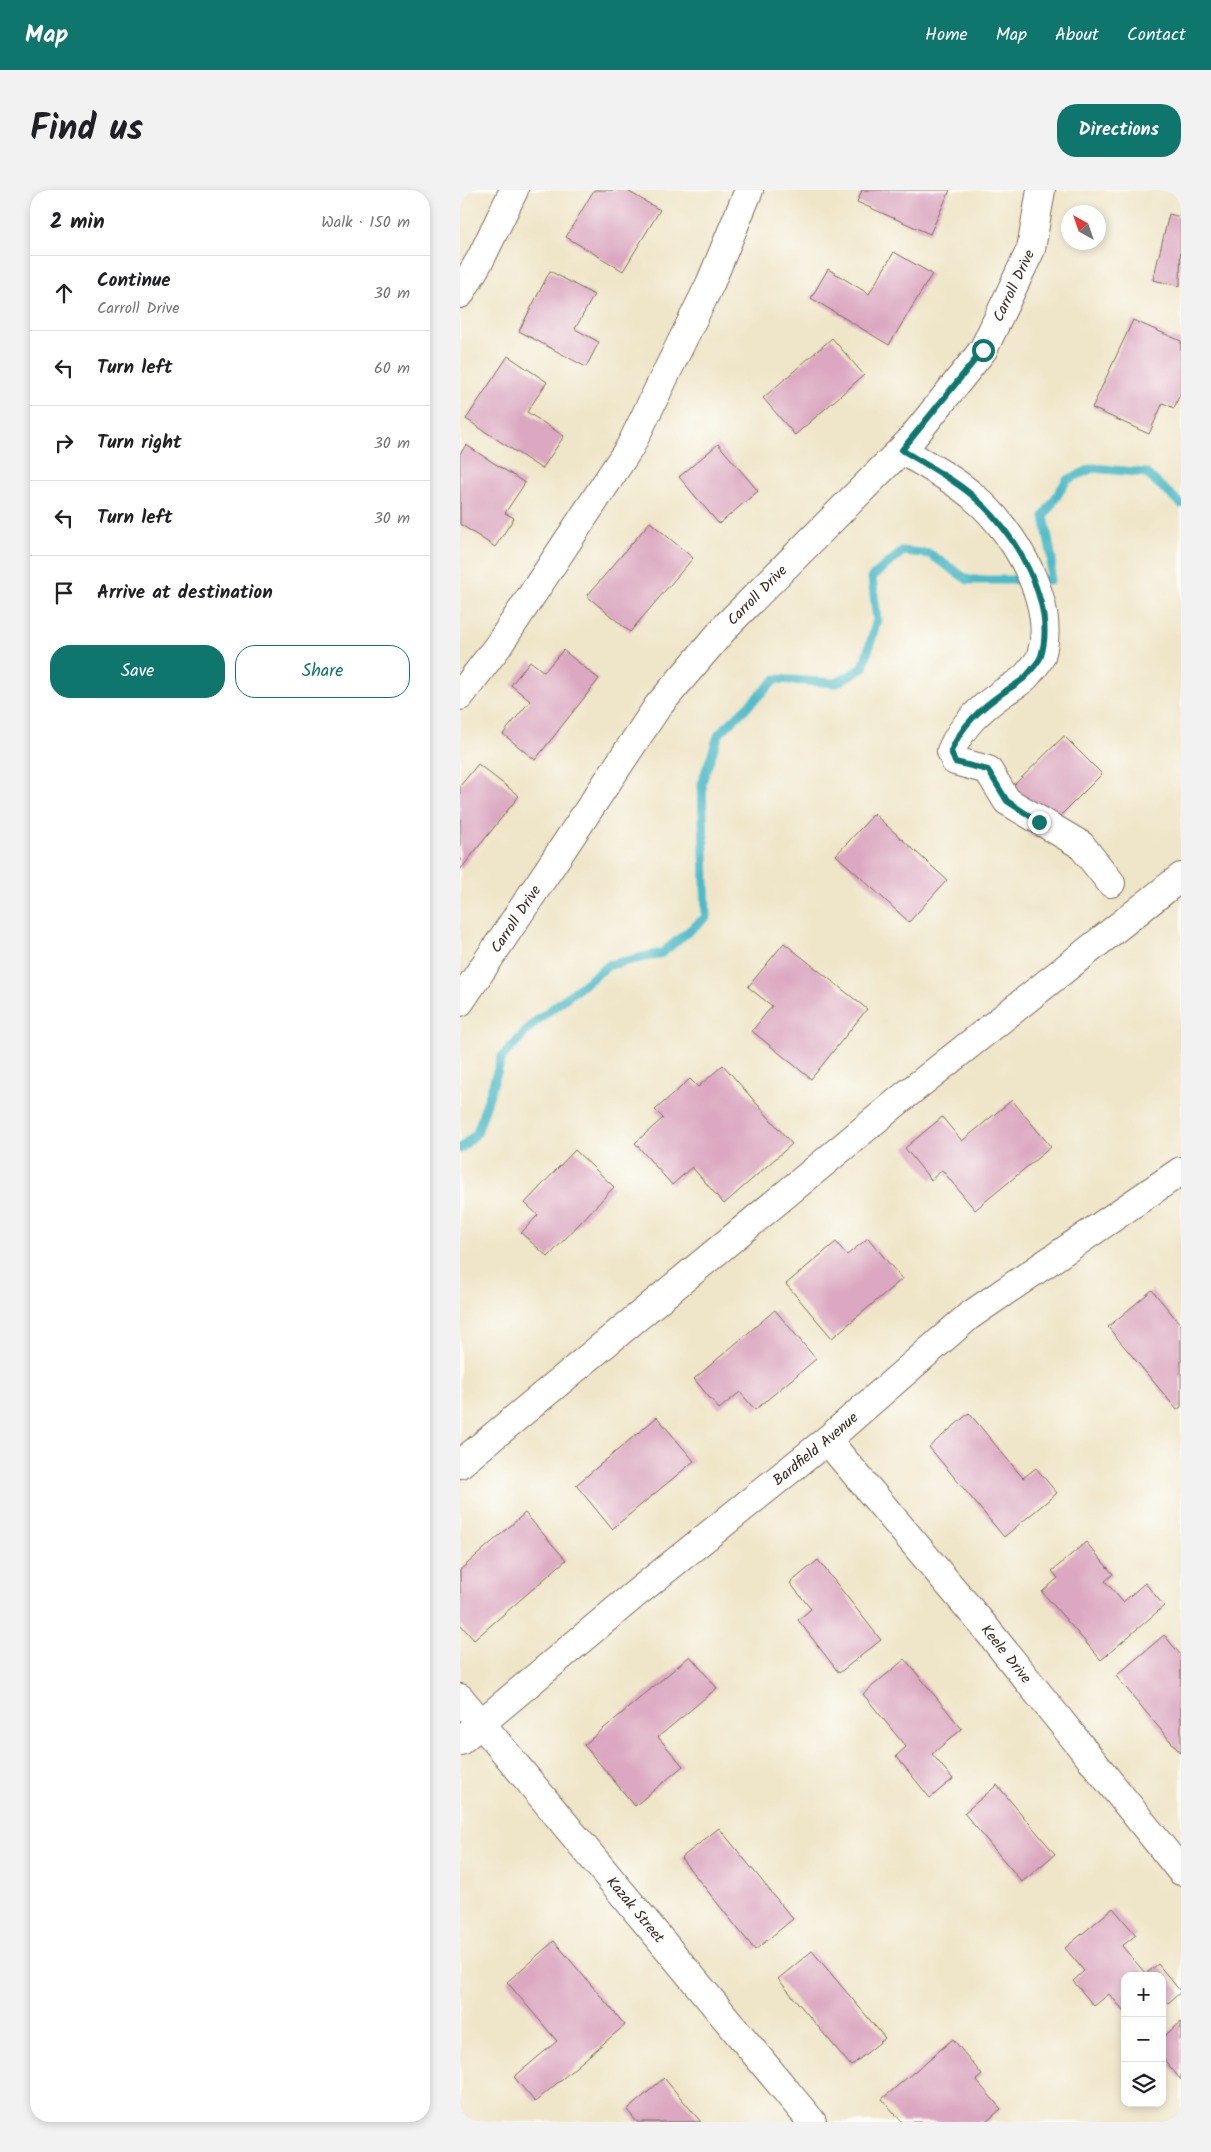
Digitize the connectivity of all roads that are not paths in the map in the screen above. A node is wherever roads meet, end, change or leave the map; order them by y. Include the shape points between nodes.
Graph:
1 (514, 190) edge
2 (750, 190) edge
3 (1041, 190) edge
4 (460, 294) edge
5 (902, 450) junction
6 (460, 696) edge
7 (1181, 877) edge
8 (1111, 882) dead end
9 (460, 1002) edge
10 (1177, 1182) edge
11 (827, 1440) junction
12 (460, 1464) edge
13 (460, 1698) edge
14 (482, 1723) junction
15 (460, 1741) edge
16 (1181, 1871) edge
17 (812, 2122) edge

1 - 4 street
2 - 6 street via 710,284 630,447 498,646
3 - 5 street, Carroll Drive via 1031,249 983,350
5 - 8 street via 974,496 1009,534 1039,598 1044,634 1040,657 1027,676 974,715 958,735 951,751 955,762 988,770 1007,801 1081,845
5 - 9 street, Carroll Drive via 728,624 658,706
7 - 12 street via 902,1098
10 - 11 street, Bardfield Avenue via 969,1316
11 - 14 street, Bardfield Avenue via 634,1595
11 - 16 street, Keele Drive via 984,1626
13 - 14 street, Kazak Street
14 - 15 street, Bardfield Avenue
14 - 17 street, Kazak Street

